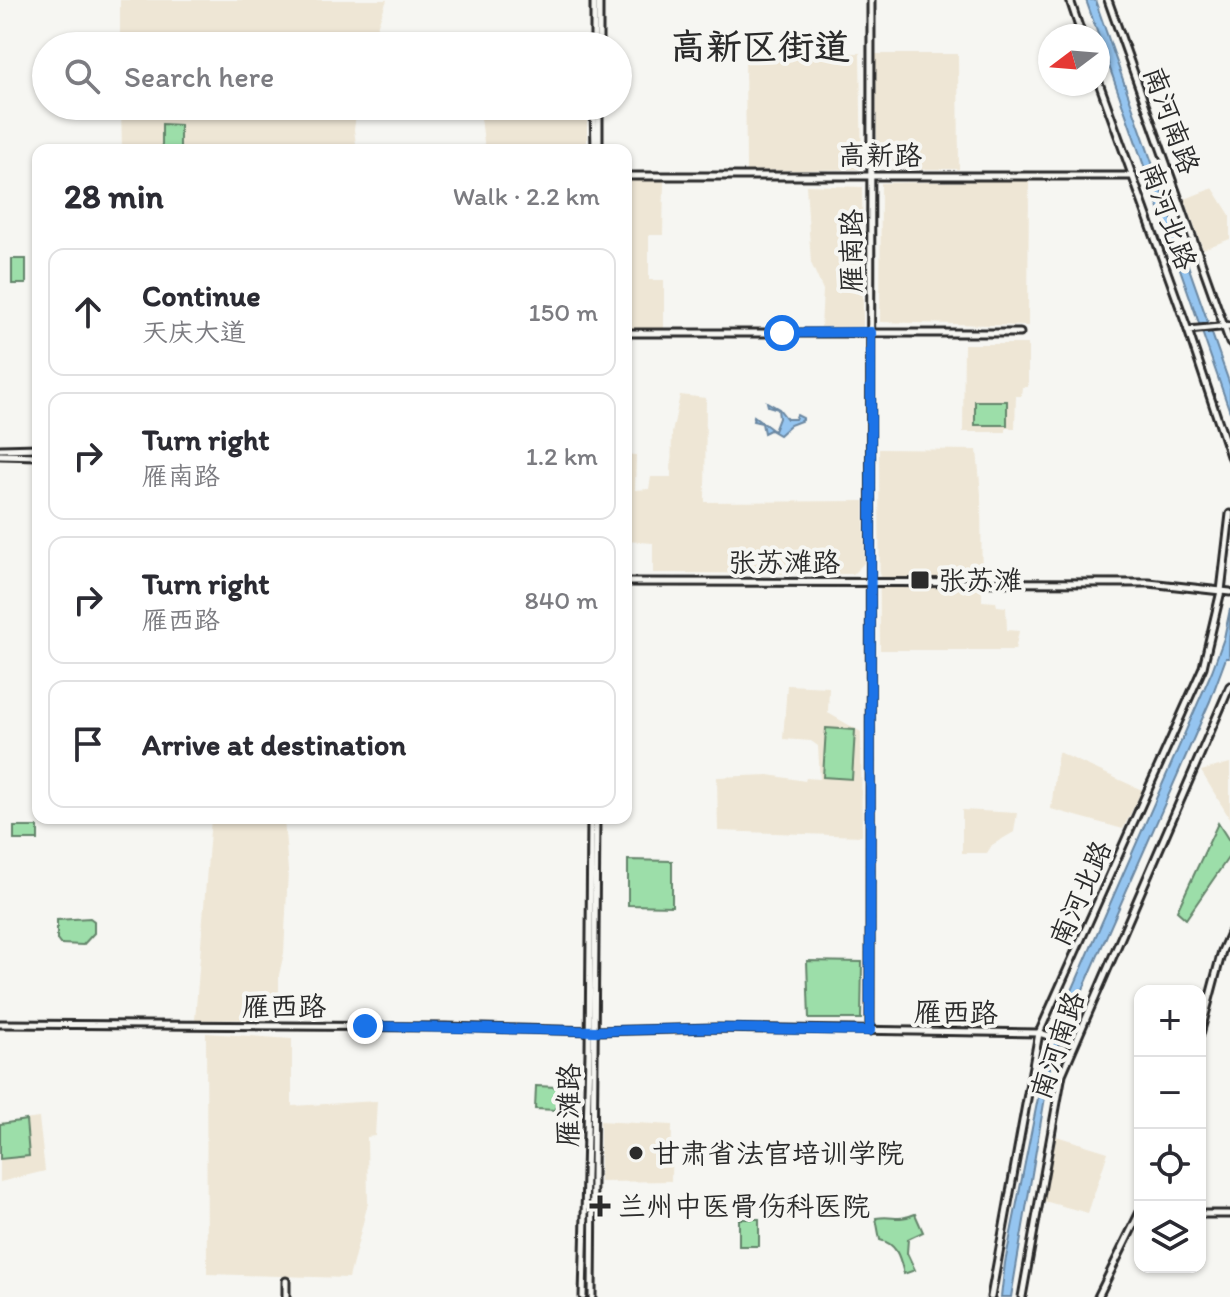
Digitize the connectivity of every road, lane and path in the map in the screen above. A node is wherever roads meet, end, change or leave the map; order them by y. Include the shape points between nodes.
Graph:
1 (596, 0) edge
2 (871, 0) edge
3 (1070, 0) edge
4 (1108, 0) edge
5 (1078, 24) edge
6 (596, 32) edge
7 (1104, 96) edge
8 (597, 120) edge
9 (597, 144) edge
10 (871, 174) junction
11 (632, 176) edge
12 (1133, 176) junction
13 (1227, 327) edge
14 (1192, 330) junction
15 (871, 332) junction
16 (632, 333) edge
17 (1020, 333) dead end
18 (1230, 343) edge
19 (32, 449) edge
20 (0, 452) edge
21 (32, 455) edge
22 (1230, 456) edge
23 (1230, 514) edge
24 (632, 582) edge
25 (871, 583) junction
26 (1221, 591) junction
27 (1229, 592) edge
28 (1230, 686) edge
29 (593, 824) edge
30 (1230, 933) edge
31 (1206, 1011) edge
32 (0, 1024) edge
33 (592, 1031) junction
34 (870, 1031) junction
35 (1039, 1033) junction
36 (1073, 1043) junction
37 (1206, 1214) edge
38 (1230, 1214) edge
39 (1134, 1224) edge
40 (286, 1281) dead end
41 (591, 1296) edge
42 (286, 1297) edge
43 (583, 1297) edge
44 (991, 1297) edge
45 (1022, 1297) edge
46 (1098, 1297) edge

1 - 6 street
2 - 10 street, 雁南路
3 - 5 street
4 - 13 street, 南河南路
7 - 12 street, 南河北路
8 - 9 street
10 - 11 street, 高新路
10 - 12 street, 高新路
10 - 15 street, 雁南路
12 - 14 street, 南河北路
13 - 14 street
13 - 18 street, 南河南路
14 - 22 street, 南河北路
15 - 16 street
15 - 17 street
15 - 25 street, 雁南路
19 - 20 street
20 - 21 street
23 - 26 street, 南河北路
24 - 25 street, 张苏滩路
25 - 26 street, 张苏滩路 via 1149,583
25 - 34 street, 雁南路
26 - 27 street, 张苏滩路
26 - 35 street, 南河北路 via 1196,687
28 - 36 street, 南河南路
29 - 33 street, 雁滩路
30 - 31 street
32 - 33 street, 雁西路
33 - 34 street, 雁西路
33 - 41 street, 雁滩路
33 - 43 street, 雁滩路
34 - 35 street, 雁西路
35 - 36 street, 雁西路
35 - 44 street, 南河北路
36 - 45 street, 南河南路 via 1062,1074
37 - 38 street
39 - 46 street
40 - 42 street

